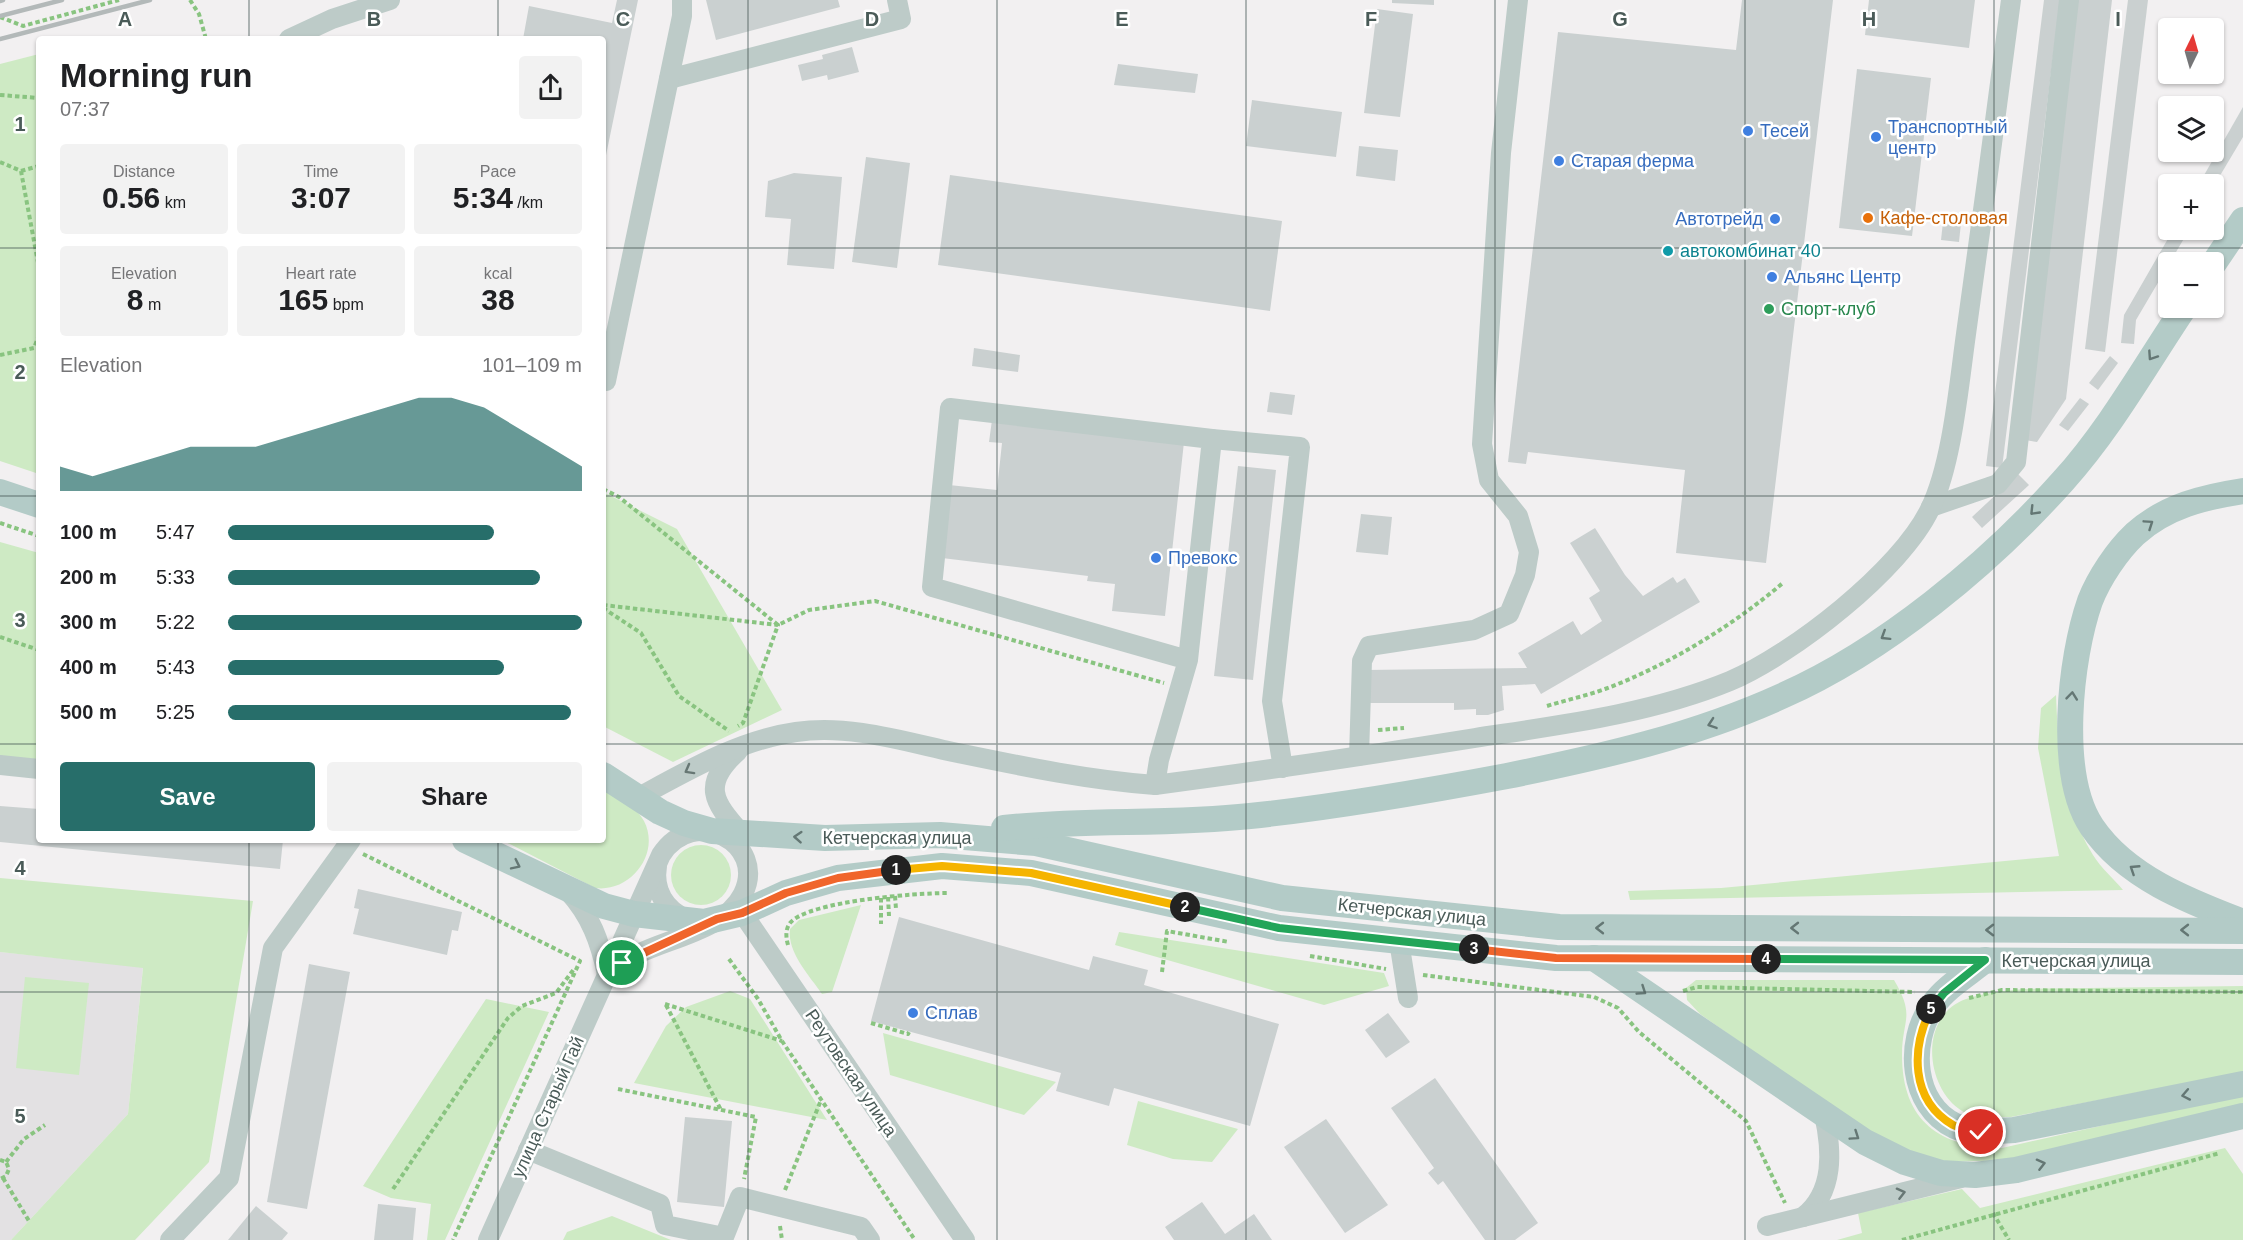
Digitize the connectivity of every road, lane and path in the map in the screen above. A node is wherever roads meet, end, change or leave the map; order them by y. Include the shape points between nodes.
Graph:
1 (119, 0) edge
2 (190, 0) edge
3 (390, 0) edge
4 (682, 0) edge
5 (897, 0) edge
6 (1518, 0) edge
7 (2011, 0) edge
8 (2069, 0) edge
9 (0, 17) edge
10 (205, 36) edge
11 (295, 36) edge
12 (669, 79) junction
13 (0, 95) edge
14 (36, 98) edge
15 (0, 162) edge
16 (36, 167) edge
17 (21, 171) junction
18 (2243, 220) edge
19 (36, 252) edge
20 (2221, 252) edge
21 (2177, 318) edge
22 (36, 343) edge
23 (34, 348) joint
24 (0, 355) edge
25 (606, 374) edge
26 (1212, 439) junction
27 (606, 490) edge
28 (2243, 491) edge
29 (0, 492) edge
30 (36, 504) edge
31 (1931, 507) junction
32 (0, 523) edge
33 (36, 535) edge
34 (1784, 582) dead end
35 (606, 607) edge
36 (606, 609) edge
37 (778, 625) junction
38 (0, 637) edge
39 (36, 649) edge
40 (1188, 660) junction
41 (1181, 687) junction
42 (1544, 707) dead end
43 (1415, 727) dead end
44 (1360, 731) junction
45 (742, 748) junction
46 (1359, 756) junction
47 (0, 765) edge
48 (1283, 768) junction
49 (36, 769) edge
50 (606, 777) edge
51 (1155, 785) junction
52 (638, 798) junction
53 (712, 831) junction
54 (741, 833) junction
55 (940, 835) junction
56 (349, 843) edge
57 (471, 843) edge
58 (660, 855) junction
59 (567, 890) junction
60 (947, 893) dead end
61 (895, 896) junction
62 (888, 897) junction
63 (881, 898) junction
64 (896, 909) dead end
65 (732, 912) junction
66 (634, 914) junction
67 (890, 916) dead end
68 (692, 920) junction
69 (2243, 921) edge
70 (881, 924) dead end
71 (1167, 931) dead end
72 (2243, 931) edge
73 (1399, 941) junction
74 (791, 954) dead end
75 (1594, 958) junction
76 (729, 959) dead end
77 (1985, 960) junction
78 (580, 961) junction
79 (2243, 962) edge
80 (1162, 972) dead end
81 (1403, 972) junction
82 (607, 974) junction
83 (1408, 998) dead end
84 (871, 1023) dead end
85 (909, 1032) dead end
86 (782, 1041) junction
87 (2243, 1084) edge
88 (618, 1089) dead end
89 (821, 1100) junction
90 (721, 1110) junction
91 (1824, 1114) junction
92 (2243, 1116) edge
93 (45, 1125) dead end
94 (528, 1150) junction
95 (2220, 1153) dead end
96 (0, 1160) edge
97 (6, 1162) junction
98 (1975, 1175) junction
99 (2, 1178) edge
100 (393, 1189) dead end
101 (740, 1197) junction
102 (778, 1206) junction
103 (1993, 1214) junction
104 (1798, 1218) junction
105 (29, 1221) dead end
106 (1767, 1226) dead end
107 (170, 1240) edge
108 (453, 1240) edge
109 (488, 1240) edge
110 (782, 1240) edge
111 (870, 1240) edge
112 (915, 1240) edge
113 (965, 1240) edge
114 (1902, 1240) edge
115 (2009, 1240) edge

1 - 9 path via 23,26
2 - 10 path
3 - 11 street
4 - 12 street
5 - 12 street via 901,19
6 - 44 street via 1501,153 1482,444 1490,480 1518,516 1528,552 1525,575 1509,614 1474,630 1370,646 1362,661
7 - 31 street via 1955,406
8 - 31 street via 2016,462 1998,484
12 - 25 street
13 - 14 path
15 - 17 path
16 - 17 path
17 - 19 path
18 - 20 main road
21 -> 55 main road via 2064,480 1988,559 1901,626 1776,699 1664,740 1578,762 1437,789 1248,817 1013,827
22 - 23 path
23 - 24 path
26 - 40 street
26 - 40 street via 950,408 932,587
26 - 48 street via 1300,447 1272,701
27 - 37 path
69 -> 28 main road via 2154,882 2118,858 2091,826 2078,795 2071,753 2077,651 2091,600 2110,564 2135,534 2169,511 2204,496
29 - 30 main road
31 - 46 street via 1913,538 1882,573 1797,643 1766,664 1727,682 1576,723
32 - 33 path
34 - 42 path via 1758,604 1651,668 1605,689
35 - 37 path
36 - 37 path via 641,633 679,696 729,731 743,723
37 - 41 path via 809,610 875,601
38 - 39 path
40 - 41 street
41 - 51 street
43 - 44 path
44 - 46 street
45 - 51 street via 787,733 830,730 889,738 1050,772
45 -> 52 street via 704,761
45 - 54 street via 721,770 715,784 717,805
46 - 48 street
47 - 49 street
48 - 51 street
50 - 52 main road, Кетчерская улица
52 - 53 main road, Кетчерская улица via 673,818
53 - 54 main road, Кетчерская улица
53 - 58 street, улица Старый Гай via 681,834
53 - 65 street via 735,844 746,865 744,892
55 -> 54 main road, Кетчерская улица via 876,838
72 -> 55 main road, Кетчерская улица via 1559,927 1282,898 1036,843
56 - 78 path
56 - 107 street via 273,948 229,1178
57 -> 59 main road, Кетчерская улица
58 - 66 street, улица Старый Гай
58 - 68 street via 656,873 659,892 669,908
59 - 66 main road, Кетчерская улица
59 - 82 street via 590,920
60 - 61 path
61 - 62 path
61 - 64 path
62 - 63 path
62 - 67 path
63 - 70 path
63 - 74 path via 798,916 787,928
65 - 68 main road, Кетчерская улица
65 - 73 main road, Кетчерская улица via 838,878 942,866 1031,873 1279,928
65 - 82 street via 638,954
65 - 113 street, Реутовская улица
66 - 68 main road, Кетчерская улица
66 - 82 street, улица Старый Гай
71 - 80 path
73 - 75 main road, Кетчерская улица via 1556,958
73 - 81 street
75 - 77 main road, Кетчерская улица
75 -> 91 main road
76 - 86 path
77 - 79 main road, Кетчерская улица
87 -> 77 main road via 2014,1130 1981,1132 1955,1126 1935,1112 1923,1094 1917,1074 1918,1050 1933,1005
78 - 100 path via 556,993 522,1006 508,1017
78 - 108 path
81 - 83 street
81 - 104 path via 1594,997 1618,1008 1639,1032 1746,1121
82 - 94 street, улица Старый Гай
84 - 85 path
86 - 89 path
86 - 90 path via 665,1004
88 - 90 path
89 - 102 path
89 - 112 path
90 - 101 path via 756,1117
91 -> 98 main road via 1865,1142 1905,1162 1941,1173
91 - 104 street via 1829,1136 1828,1179 1814,1208
98 -> 92 main road via 2016,1170
93 - 97 path via 24,1139
94 - 101 street via 660,1204 665,1225 724,1237
94 - 109 street, улица Старый Гай
95 - 103 path
96 - 97 path
97 - 99 path via 9,1169
104 -> 98 street
99 - 105 path
101 - 102 street
102 - 110 path
102 - 111 street via 861,1227
103 - 114 path
103 - 115 path
104 - 106 street

